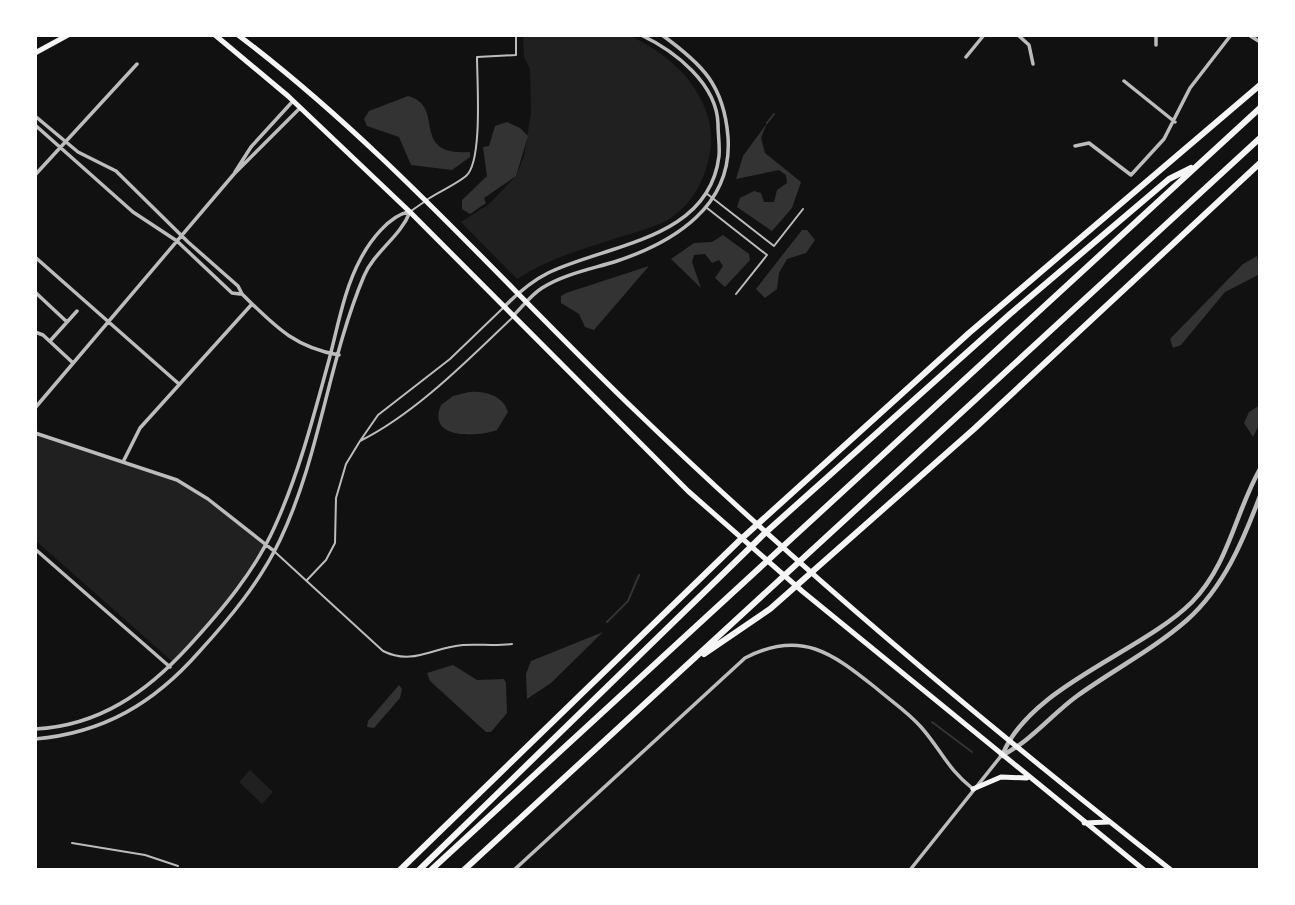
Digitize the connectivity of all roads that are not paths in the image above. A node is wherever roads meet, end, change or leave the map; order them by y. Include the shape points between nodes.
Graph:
1 (68, 35) edge
2 (215, 35) edge
3 (238, 35) edge
4 (516, 35) edge
5 (641, 35) edge
6 (655, 35) edge
7 (662, 35) edge
8 (984, 35) edge
9 (1018, 35) edge
10 (1156, 35) edge
11 (1231, 35) edge
12 (1249, 35) edge
13 (652, 40) junction
14 (1260, 42) edge
15 (1156, 45) dead end
16 (35, 53) edge
17 (966, 57) dead end
18 (137, 64) dead end
19 (1033, 64) dead end
20 (1124, 81) dead end
21 (1260, 85) edge
22 (293, 100) junction
23 (301, 108) junction
24 (1260, 108) edge
25 (35, 116) edge
26 (1175, 122) junction
27 (35, 125) edge
28 (1260, 138) edge
29 (64, 141) junction
30 (1075, 146) dead end
31 (60, 147) junction
32 (1199, 164) junction
33 (1260, 165) edge
34 (234, 174) junction
35 (35, 175) edge
36 (705, 192) junction
37 (712, 198) junction
38 (425, 201) junction
39 (706, 208) junction
40 (803, 209) dead end
41 (410, 212) junction
42 (182, 235) junction
43 (177, 241) junction
44 (35, 257) edge
45 (35, 292) edge
46 (519, 293) junction
47 (736, 293) dead end
48 (242, 294) junction
49 (527, 302) junction
50 (252, 304) junction
51 (506, 305) junction
52 (77, 311) dead end
53 (515, 314) junction
54 (108, 320) junction
55 (67, 322) junction
56 (35, 332) edge
57 (50, 341) junction
58 (330, 354) junction
59 (339, 355) junction
60 (72, 362) junction
61 (179, 384) junction
62 (35, 408) edge
63 (35, 433) edge
64 (360, 441) junction
65 (124, 460) junction
66 (1260, 469) edge
67 (1260, 496) edge
68 (765, 533) junction
69 (266, 544) junction
70 (752, 547) junction
71 (35, 549) edge
72 (274, 551) junction
73 (307, 581) junction
74 (512, 644) dead end
75 (170, 667) junction
76 (685, 667) junction
77 (35, 729) edge
78 (35, 739) edge
79 (1008, 740) junction
80 (1018, 748) junction
81 (1002, 756) junction
82 (1030, 779) junction
83 (973, 789) junction
84 (1110, 822) junction
85 (1084, 823) junction
86 (72, 843) dead end
87 (178, 866) dead end
88 (400, 870) edge
89 (419, 870) edge
90 (431, 870) edge
91 (464, 870) edge
92 (514, 870) edge
93 (910, 870) edge
94 (1144, 870) edge
95 (1171, 870) edge

1 - 16 main road
2 - 22 main road
3 - 38 main road via 320,101
4 - 38 lane via 516,55 477,57 473,167 467,176
5 - 13 street
6 - 13 street
7 - 37 street via 703,68 727,114 728,159
8 - 17 street
9 - 19 street via 1029,44
10 - 15 street
11 - 26 street via 1190,88
12 - 14 street
13 - 36 street via 696,74 718,116 719,157
18 - 29 street
20 - 26 street
21 - 88 highway via 969,334 739,541
22 - 23 main road
22 - 34 street via 251,147
23 - 34 street
23 - 41 main road
24 - 32 highway
25 - 29 street
26 - 30 street via 1131,176 1089,143
27 - 31 street
28 - 76 highway
29 - 31 street
29 - 42 street via 116,172
31 - 35 street
31 - 43 street via 133,212
32 - 68 highway via 1169,179
32 - 90 highway
33 - 76 highway via 974,429 770,609
34 - 42 street
36 - 37 lane
36 - 46 street via 688,213 656,235 550,272
37 - 39 street
37 - 40 lane via 774,246
38 - 41 lane
38 - 46 main road
39 - 47 lane via 767,255
39 - 49 street via 661,243 556,281
41 - 51 main road
41 - 58 street via 396,215 361,258
41 - 59 street via 365,273
42 - 43 street
42 - 48 street
43 - 48 street via 232,292
43 - 54 street
44 - 54 street
45 - 55 street
46 - 49 main road
46 - 51 street
48 - 50 street
49 - 53 street
49 - 68 main road
50 - 58 street via 284,335 308,349
50 - 61 street
51 - 53 main road
51 - 64 lane via 450,359 378,415
52 - 55 street
53 - 64 lane via 459,368
53 - 70 main road via 644,449
54 - 60 street
54 - 61 street
55 - 57 street
56 - 57 street
57 - 60 street
58 - 59 street
58 - 69 street via 293,480
59 - 72 street via 300,488
60 - 62 street
61 - 65 street via 140,428
63 - 65 street
64 - 73 lane via 345,464 339,486 335,543
65 - 69 street via 197,491
66 - 79 street via 1222,561 1193,600 1140,640 1086,671
67 - 80 street via 1233,559 1195,612 1058,710
68 - 70 highway
68 - 79 main road
69 - 72 street
69 - 75 street via 217,615
70 - 81 main road
70 - 89 highway
71 - 75 street
72 - 73 lane
72 - 78 street via 232,614 157,694 99,727
73 - 74 lane via 392,655 411,658 460,645
75 - 77 street via 142,691 98,716
76 - 91 highway
79 - 80 main road
79 - 81 street
80 - 81 street
80 - 84 main road
81 - 82 main road
81 - 83 street
82 - 83 main road via 1001,777
82 - 85 main road
83 - 92 street via 945,763 910,715 830,654 804,645 782,644 745,658
83 - 93 street
84 - 85 main road
84 - 95 main road
85 - 94 main road
86 - 87 lane via 145,855

